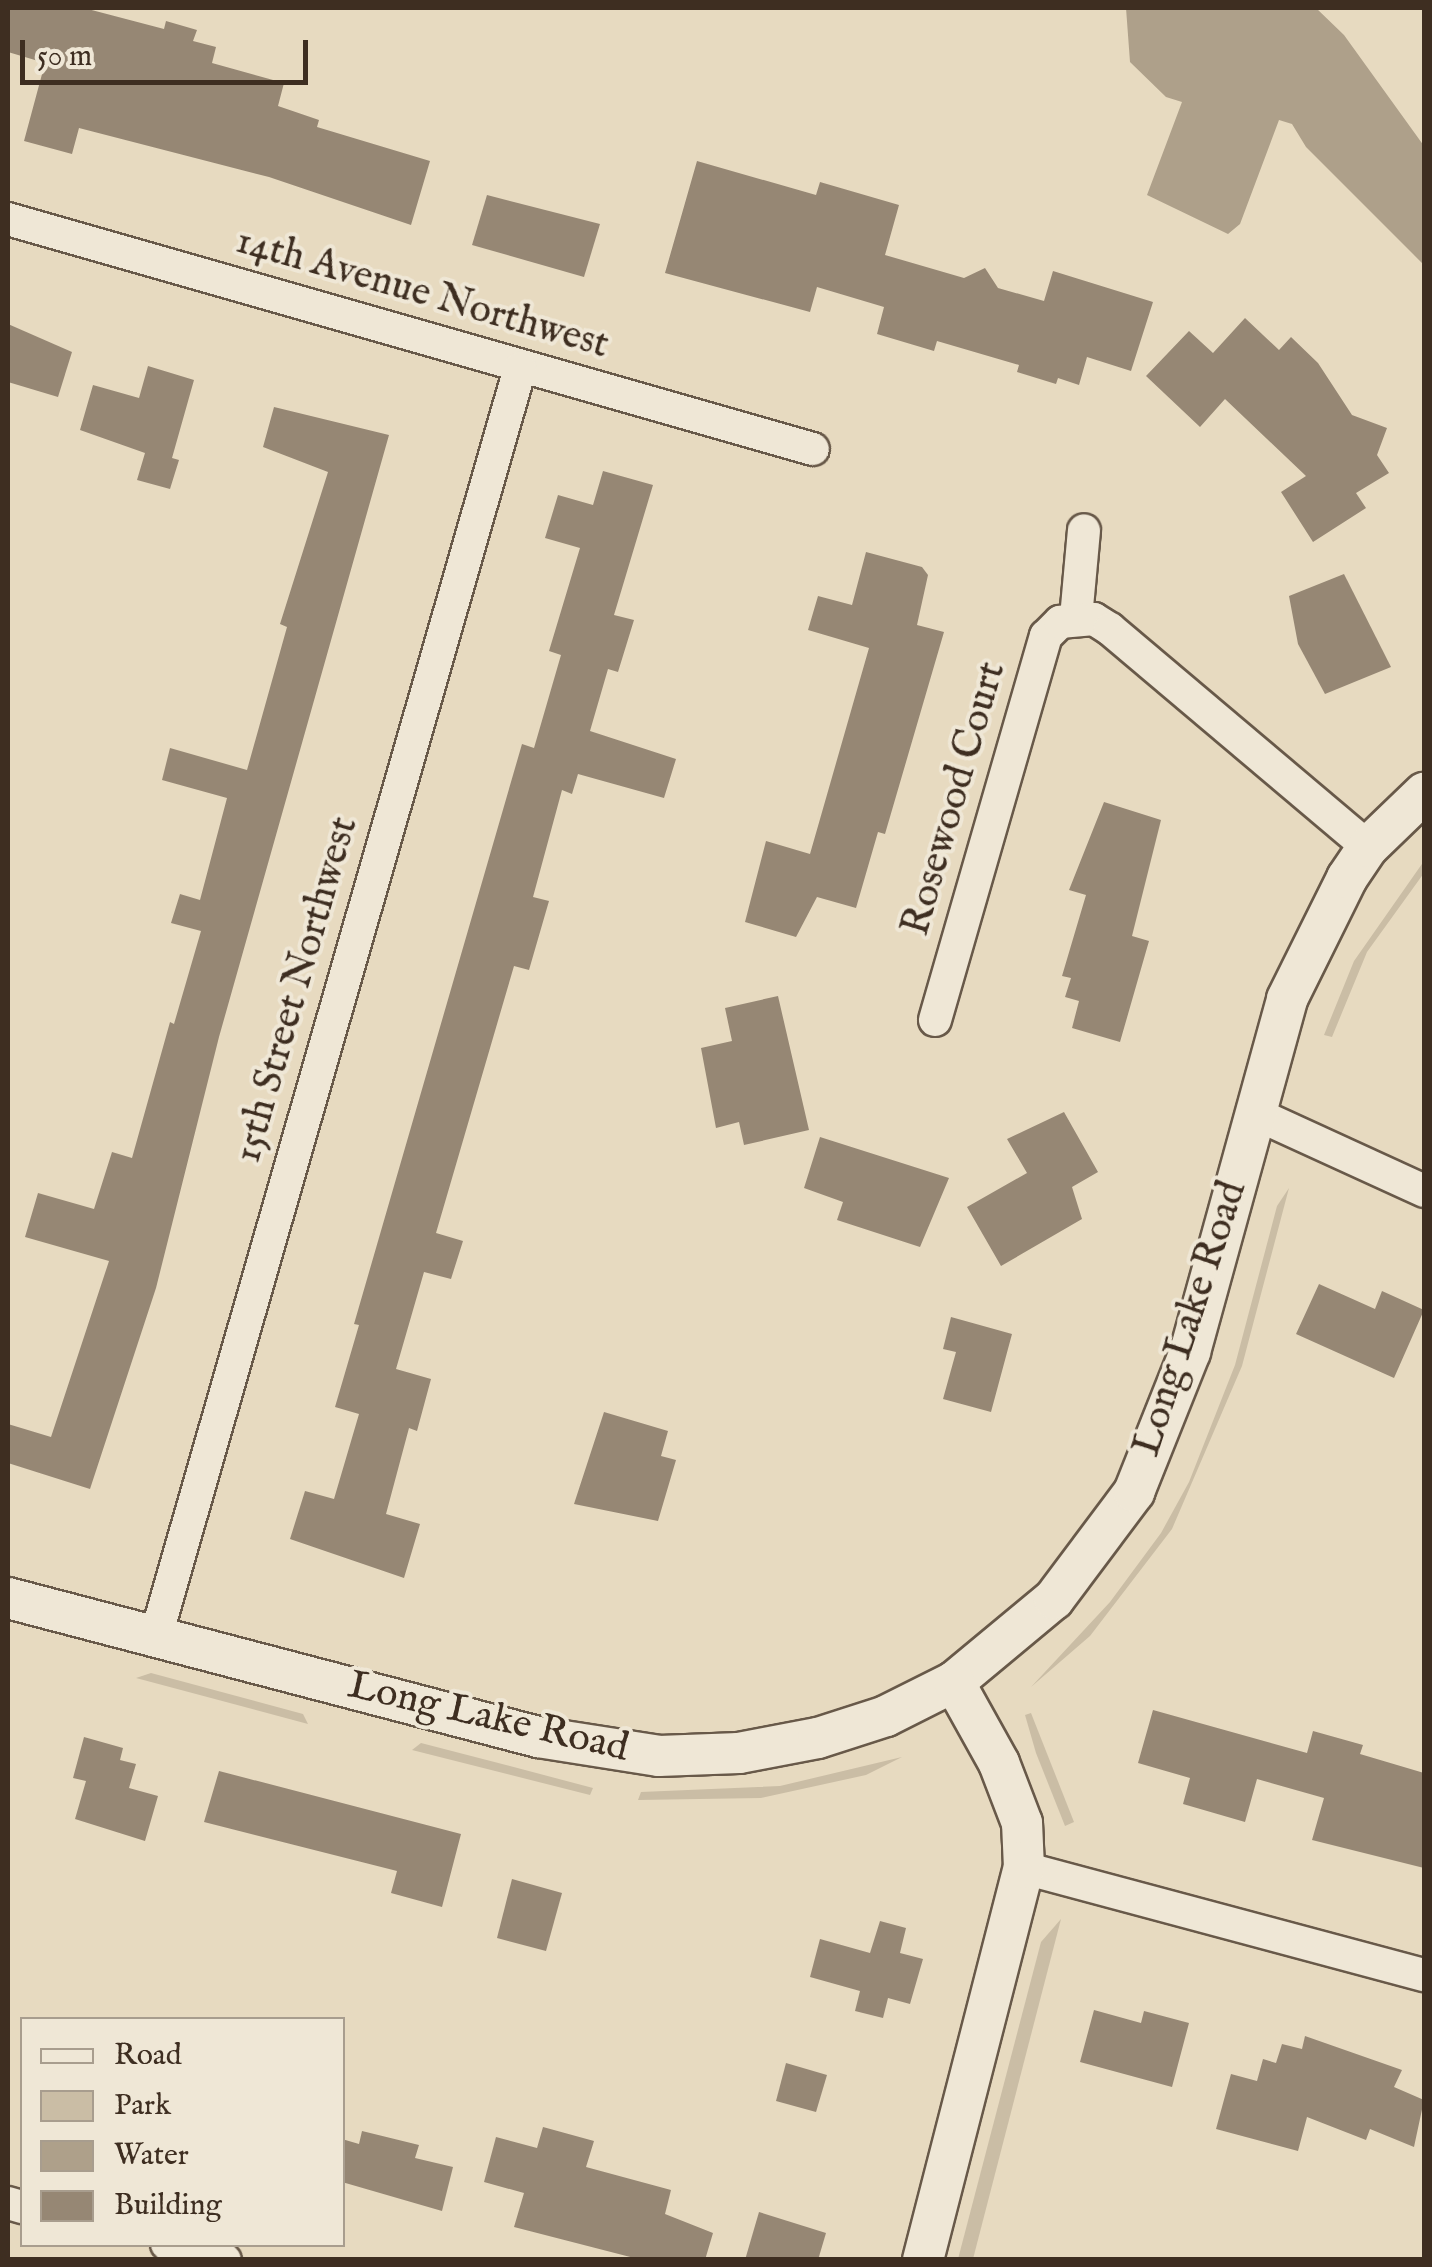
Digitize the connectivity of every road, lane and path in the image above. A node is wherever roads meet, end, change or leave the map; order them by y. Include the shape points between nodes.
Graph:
1 (8, 219) edge
2 (520, 368) junction
3 (813, 449) dead end
4 (1084, 530) dead end
5 (1076, 618) junction
6 (1424, 793) edge
7 (1368, 848) junction
8 (935, 1020) dead end
9 (1254, 1113) junction
10 (1424, 1191) edge
11 (8, 1598) edge
12 (156, 1636) junction
13 (954, 1682) junction
14 (1024, 1868) junction
15 (1424, 1975) edge
16 (178, 2247) edge
17 (224, 2260) edge
18 (924, 2260) edge

1 - 2 street, 14th Avenue Northwest
2 - 3 street, 14th Avenue Northwest
2 - 12 street, 15th Street Northwest
4 - 5 street
5 - 7 street via 1110,629
5 - 8 street, Rosewood Court via 1046,636
6 - 7 street, Long Lake Road
7 - 9 street, Long Lake Road via 1301,967
9 - 10 street
9 - 13 street, Long Lake Road via 1190,1352 1134,1492 1054,1600
11 - 12 street, Long Lake Road
12 - 13 street, Long Lake Road via 538,1737 660,1756 739,1754 818,1738 886,1716
13 - 14 street via 1000,1764 1022,1823
14 - 15 street
14 - 18 street
16 - 17 street

